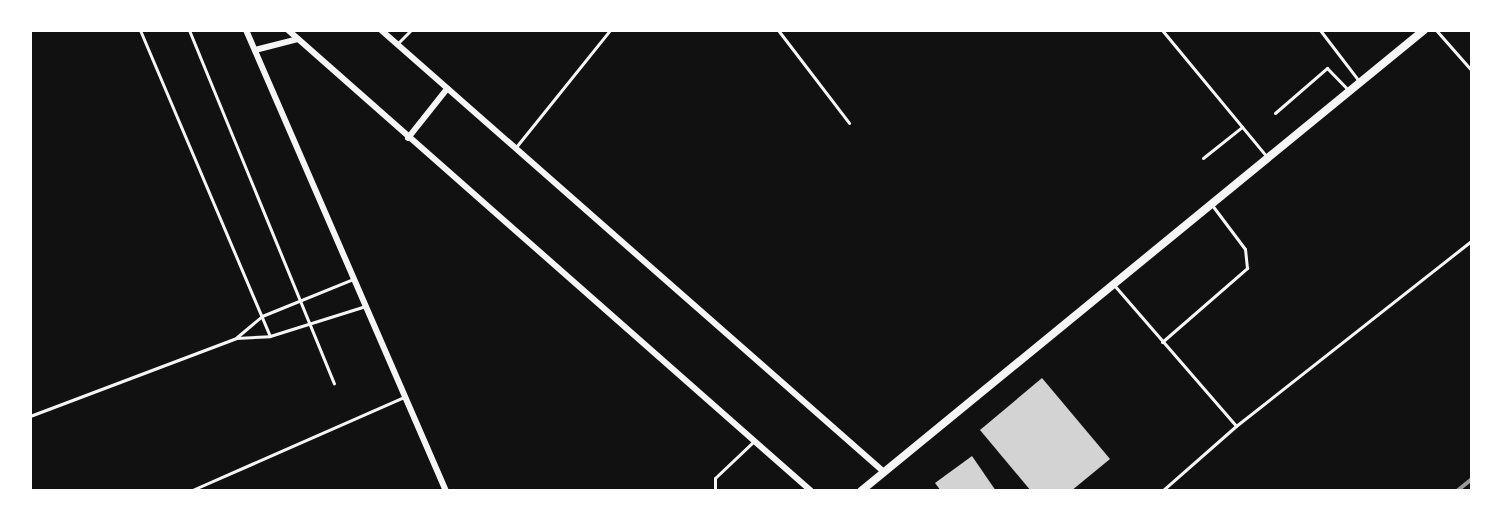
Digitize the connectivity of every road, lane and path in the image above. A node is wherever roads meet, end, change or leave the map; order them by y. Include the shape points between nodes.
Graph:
1 (140, 30) edge
2 (189, 30) edge
3 (246, 30) edge
4 (288, 30) edge
5 (381, 30) edge
6 (411, 30) edge
7 (610, 30) edge
8 (778, 30) edge
9 (1162, 30) edge
10 (1320, 30) edge
11 (1422, 30) edge
12 (1436, 30) edge
13 (298, 39) junction
14 (397, 44) junction
15 (255, 50) junction
16 (1472, 71) edge
17 (1359, 81) junction
18 (447, 89) junction
19 (1348, 90) junction
20 (1275, 112) dead end
21 (849, 123) dead end
22 (1242, 127) junction
23 (408, 138) junction
24 (514, 149) junction
25 (1267, 157) junction
26 (1203, 158) dead end
27 (1211, 203) junction
28 (1472, 240) edge
29 (354, 279) junction
30 (1113, 284) junction
31 (300, 300) junction
32 (366, 306) junction
33 (262, 316) junction
34 (311, 324) junction
35 (270, 336) junction
36 (236, 338) junction
37 (1161, 342) junction
38 (334, 383) dead end
39 (405, 396) junction
40 (30, 416) edge
41 (1236, 426) junction
42 (754, 441) junction
43 (884, 472) junction
44 (190, 491) edge
45 (446, 491) edge
46 (715, 491) edge
47 (811, 491) edge
48 (861, 491) edge
49 (1162, 491) edge

1 - 33 lane
2 - 31 lane
3 - 15 street
4 - 13 street
5 - 14 street
6 - 14 lane
7 - 24 lane
8 - 21 lane
9 - 22 lane
10 - 17 lane
11 - 17 main road
12 - 16 lane
13 - 15 street
13 - 23 street
14 - 18 street
15 - 29 street
17 - 19 main road
18 - 23 street
18 - 24 street
19 - 20 lane via 1327,68
19 - 25 main road
22 - 25 lane
22 - 26 lane
23 - 42 street
24 - 43 street
25 - 27 main road
27 - 30 main road
27 - 37 lane via 1245,249 1247,268
28 - 41 lane
29 - 31 lane
29 - 32 street
30 - 37 lane
30 - 43 main road
31 - 33 lane
31 - 34 lane
32 - 34 lane
32 - 39 street
33 - 35 lane
33 - 36 lane
34 - 35 lane
34 - 38 lane
35 - 36 lane
36 - 40 lane
37 - 41 lane
39 - 44 lane
39 - 45 street
41 - 49 lane
42 - 46 lane via 715,478
42 - 47 street
43 - 48 main road

